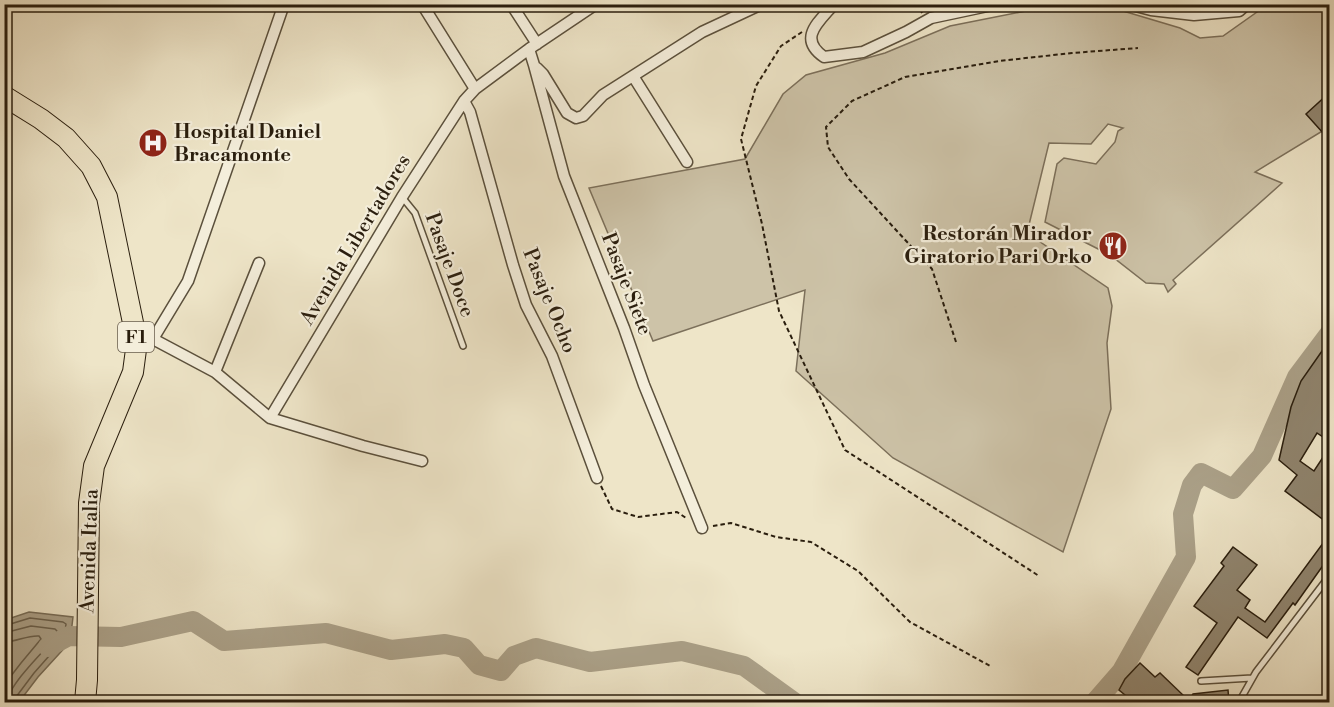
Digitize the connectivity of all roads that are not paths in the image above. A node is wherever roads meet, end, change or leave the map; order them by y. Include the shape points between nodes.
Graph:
1 (284, 4) edge
2 (422, 4) edge
3 (511, 4) edge
4 (762, 4) edge
5 (834, 4) edge
6 (997, 4) edge
7 (1128, 4) edge
8 (1247, 4) edge
9 (596, 5) edge
10 (533, 46) junction
11 (534, 65) junction
12 (633, 76) junction
13 (475, 89) junction
14 (4, 96) edge
15 (464, 101) junction
16 (687, 162) dead end
17 (402, 197) junction
18 (259, 263) dead end
19 (145, 341) junction
20 (463, 346) dead end
21 (215, 372) junction
22 (270, 418) junction
23 (422, 461) dead end
24 (597, 478) road end
25 (702, 528) road end
26 (1329, 575) edge
27 (1329, 626) edge
28 (1329, 640) edge
29 (1252, 678) junction
30 (1201, 681) dead end
31 (86, 702) edge
32 (1239, 702) edge

1 - 19 street via 188,281
2 - 13 street
3 - 10 street, Pasaje Siete
4 - 12 street via 702,32
5 - 6 street via 814,27 811,40 824,57 862,52 931,18
7 - 8 street via 1194,15 1239,11
9 - 10 street, Avenida Libertadores
10 - 11 street, Pasaje Siete
10 - 13 street, Avenida Libertadores
11 - 12 street via 567,113 576,118 583,116 603,94
11 - 25 street, Pasaje Siete via 564,176
12 - 16 street
13 - 15 street, Avenida Libertadores
14 - 19 highway, Avenida Italia / F1 via 66,138 91,166 108,197
15 - 17 street, Avenida Libertadores
15 - 24 street, Pasaje Ocho via 526,304 552,356
17 - 20 lane, Pasaje Doce via 415,213
17 - 22 street, Avenida Libertadores
18 - 21 street
19 - 21 street
19 - 31 highway, Avenida Italia / F1 via 94,466 89,503
21 - 22 street
22 - 23 street
26 - 29 lane
27 - 28 lane
29 - 30 lane
29 - 32 lane

